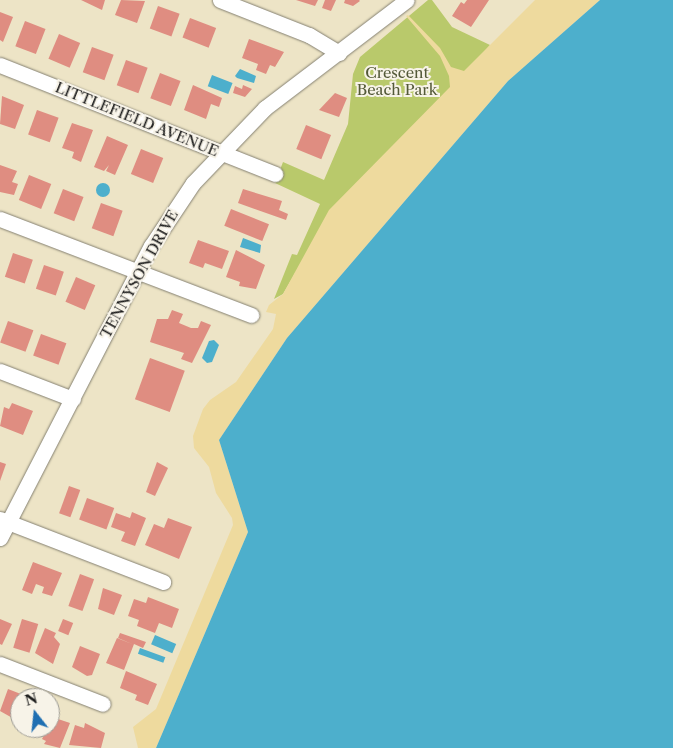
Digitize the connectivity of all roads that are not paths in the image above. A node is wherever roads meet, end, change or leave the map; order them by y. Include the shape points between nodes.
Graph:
1 (220, 0) edge
2 (407, 0) edge
3 (339, 53) junction
4 (0, 65) edge
5 (219, 152) junction
6 (274, 174) dead end
7 (0, 219) edge
8 (138, 272) junction
9 (251, 315) dead end
10 (0, 371) edge
11 (73, 399) junction
12 (4, 521) edge
13 (0, 538) edge
14 (163, 582) dead end
15 (0, 664) edge
16 (103, 704) dead end

1 - 3 street via 309,35
2 - 3 street, TENNYSON DRIVE
3 - 5 street, TENNYSON DRIVE via 265,108
4 - 5 street, LITTLEFIELD AVENUE
5 - 6 street, LITTLEFIELD AVENUE
5 - 8 street, TENNYSON DRIVE via 170,215
7 - 8 street
8 - 9 street
8 - 11 street, TENNYSON DRIVE
10 - 11 street
11 - 12 street, TENNYSON DRIVE
12 - 13 street, TENNYSON DRIVE
12 - 14 street
15 - 16 street

